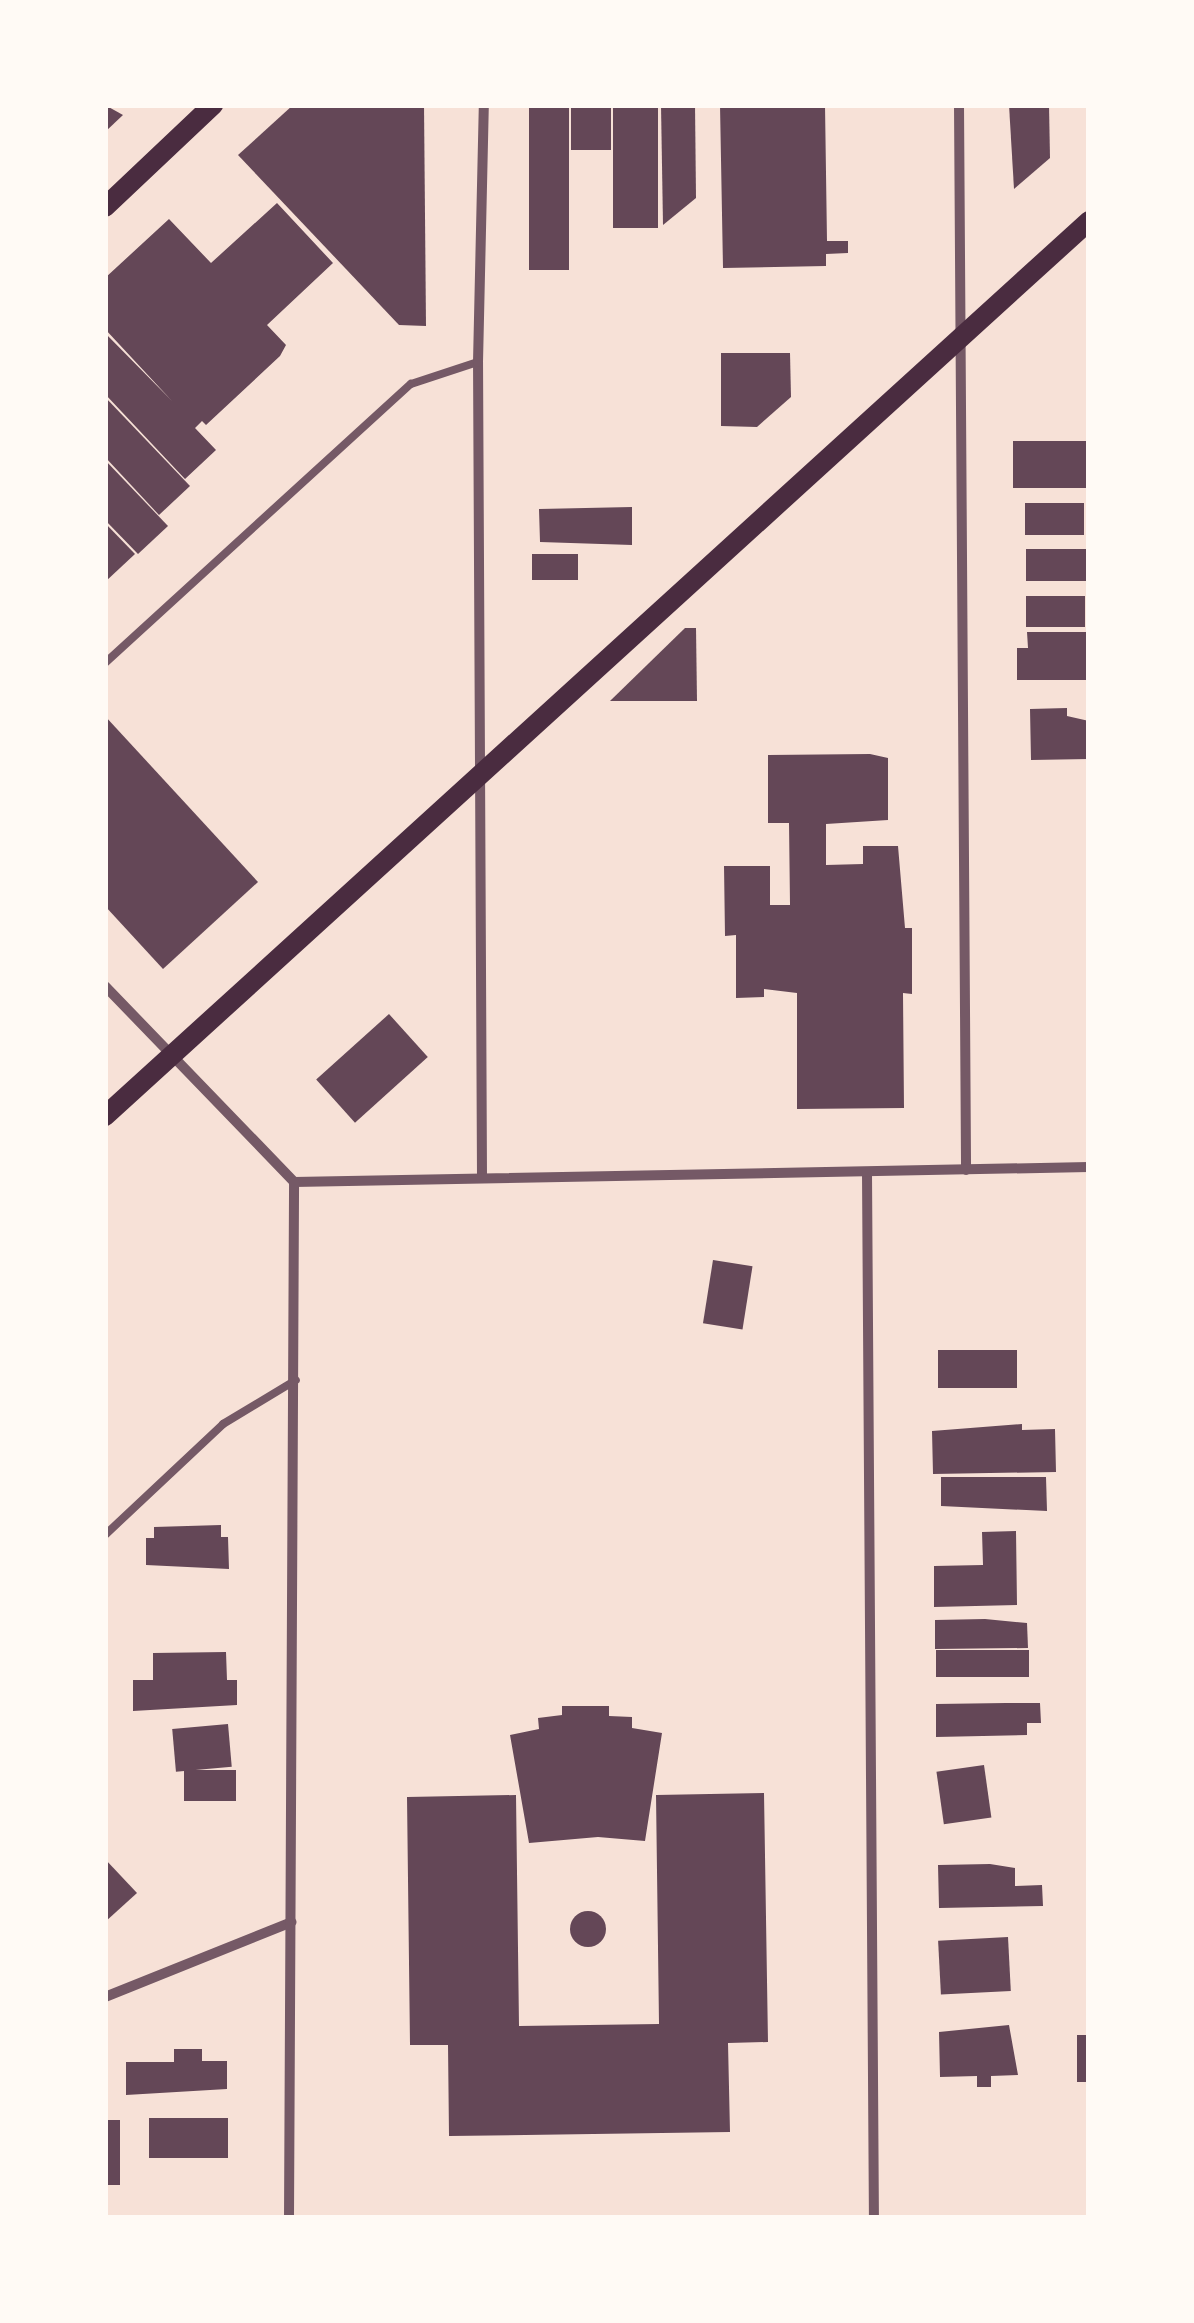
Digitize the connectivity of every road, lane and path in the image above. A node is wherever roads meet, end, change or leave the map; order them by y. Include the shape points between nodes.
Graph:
1 (213, 105) edge
2 (484, 105) edge
3 (959, 105) edge
4 (105, 207) edge
5 (1089, 221) edge
6 (958, 342) junction
7 (478, 362) junction
8 (105, 663) edge
9 (480, 769) junction
10 (105, 986) edge
11 (173, 1058) junction
12 (105, 1116) edge
13 (1089, 1167) edge
14 (966, 1170) junction
15 (867, 1174) junction
16 (482, 1175) junction
17 (294, 1182) junction
18 (296, 1380) junction
19 (105, 1535) edge
20 (292, 1922) junction
21 (105, 1998) edge
22 (288, 2218) edge
23 (874, 2218) edge

1 - 4 main road
2 - 7 street
3 - 6 street
5 - 6 main road
6 - 9 main road
6 - 14 street
7 - 8 lane via 411,384
7 - 9 street
9 - 11 main road
9 - 16 street
10 - 11 street
11 - 12 main road
11 - 17 street
13 - 14 street
14 - 15 street
15 - 16 street
15 - 23 street
16 - 17 street
17 - 18 street
18 - 19 lane via 223,1424
18 - 20 street
20 - 21 street
20 - 22 street

